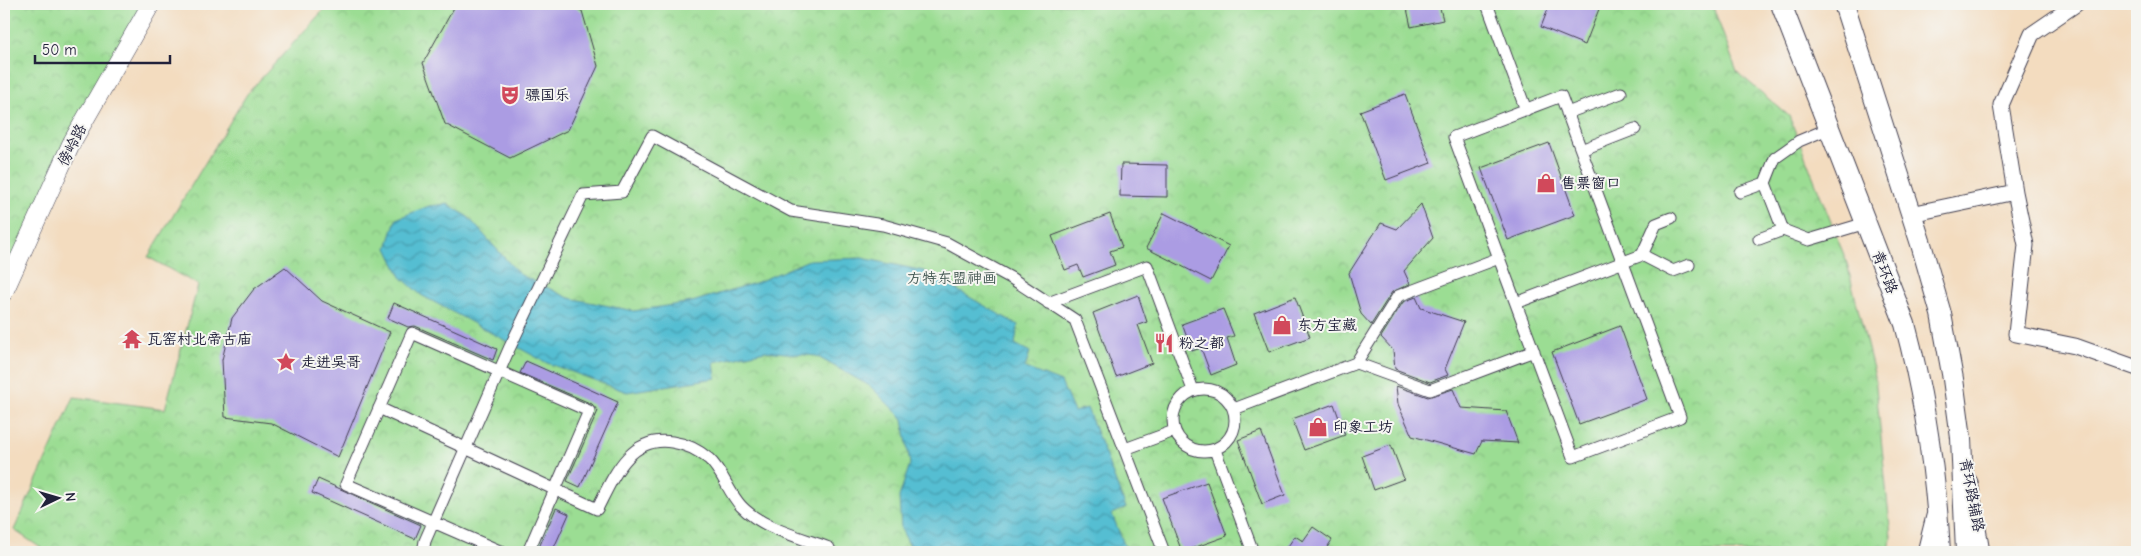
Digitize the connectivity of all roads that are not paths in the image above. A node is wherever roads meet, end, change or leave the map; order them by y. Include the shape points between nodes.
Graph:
1 (151, 4) edge
2 (1487, 4) edge
3 (1781, 4) edge
4 (1844, 4) edge
5 (2076, 4) edge
6 (1621, 93) dead end
7 (1526, 110) junction
8 (1567, 113) junction
9 (1830, 128) junction
10 (1636, 129) dead end
11 (1581, 150) junction
12 (1765, 183) junction
13 (1740, 192) dead end
14 (2015, 192) junction
15 (1911, 214) junction
16 (1672, 218) dead end
17 (1866, 223) junction
18 (1784, 230) junction
19 (1759, 239) dead end
20 (1642, 255) junction
21 (1499, 258) junction
22 (1622, 262) junction
23 (1689, 265) dead end
24 (4, 292) edge
25 (1048, 303) junction
26 (1516, 303) junction
27 (1534, 352) junction
28 (1356, 363) junction
29 (2137, 368) edge
30 (500, 371) junction
31 (1193, 390) junction
32 (379, 408) junction
33 (1234, 409) junction
34 (1174, 431) junction
35 (1961, 438) junction
36 (466, 448) junction
37 (1125, 449) junction
38 (1215, 450) junction
39 (555, 490) junction
40 (1937, 505) junction
41 (434, 522) junction
42 (423, 552) edge
43 (502, 552) edge
44 (528, 552) edge
45 (830, 552) edge
46 (1164, 552) edge
47 (1253, 552) edge
48 (1924, 552) edge
49 (1940, 552) edge
50 (1966, 552) edge
51 (1982, 552) edge

1 - 24 street, 傍岭路 via 72,142
2 - 7 street
3 - 9 main road, 青环路
4 - 15 main road
5 - 14 street via 2032,34 2001,105
6 - 8 street
7 - 8 street via 1561,96
7 - 21 street via 1454,136
8 - 11 street
9 - 12 street via 1799,141 1775,158
9 - 17 main road, 青环路
10 - 11 street
11 - 22 street
12 - 13 street
12 - 18 street
14 - 15 street
14 - 29 street via 2026,245 2016,334 2075,346
15 - 35 main road via 1941,314
16 - 20 street via 1656,224
17 - 18 street via 1809,240
17 - 40 main road, 青环路 via 1905,324 1918,372
18 - 19 street
20 - 22 street
20 - 23 street via 1673,271
21 - 26 street
21 - 28 street via 1398,296
22 - 26 street
22 - 27 street via 1680,417 1573,457
25 - 30 street via 1011,278 947,243 883,225 791,211 652,136 622,192 584,195
25 - 31 street via 1147,266
25 - 37 street via 1075,320
26 - 27 street
27 - 28 street via 1430,390
28 - 33 street
30 - 32 street via 412,333
30 - 36 street
30 - 39 street via 590,411
31 - 33 street via 1210,388 1224,395
31 - 34 street via 1180,400 1173,414
32 - 36 street
32 - 41 street via 346,484
33 - 38 street via 1236,425 1229,440
34 - 37 street
34 - 38 street via 1184,444 1199,451
35 - 50 main road
35 - 51 street, 青环路辅路
36 - 39 street
36 - 41 street
37 - 46 street
38 - 47 street
39 - 44 street
39 - 45 street via 597,509 616,472 631,452 649,442 687,444 710,460 740,505 761,522 829,548
40 - 48 street
40 - 49 main road, 青环路
41 - 42 street
41 - 43 street

